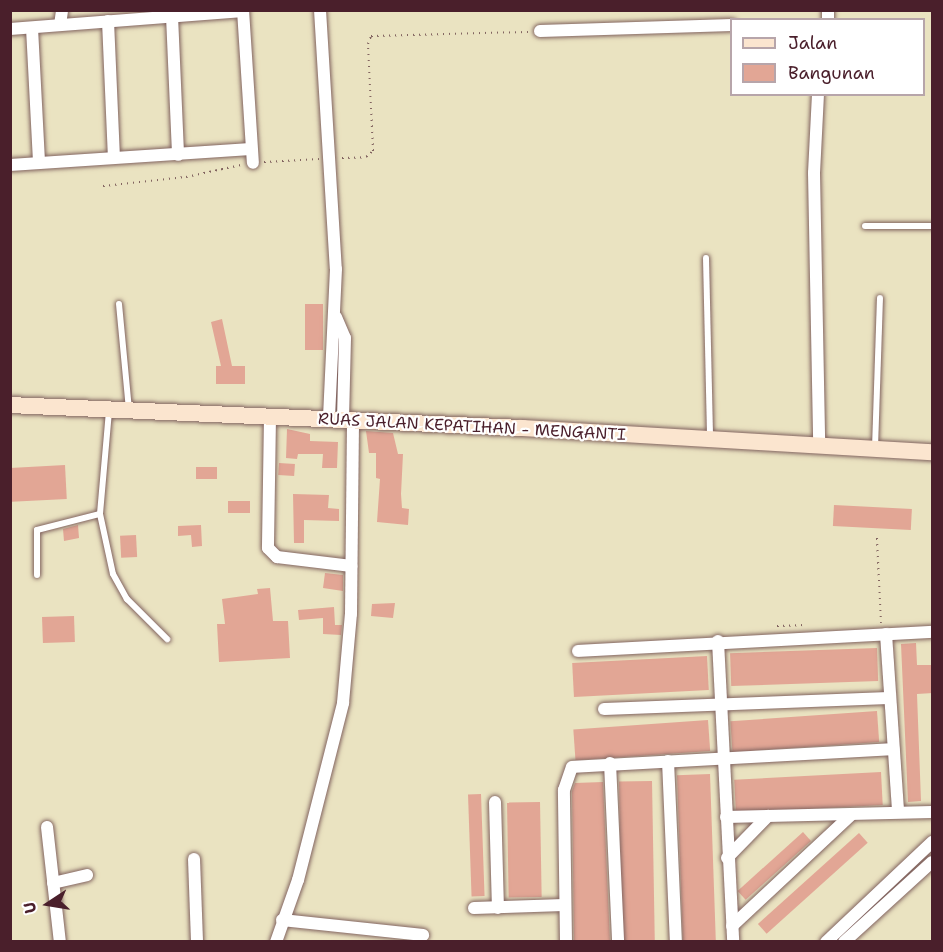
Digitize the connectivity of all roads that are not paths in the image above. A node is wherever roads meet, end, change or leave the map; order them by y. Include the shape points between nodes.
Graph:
1 (62, 10) edge
2 (320, 10) edge
3 (243, 11) edge
4 (83, 16) edge
5 (172, 16) junction
6 (108, 21) junction
7 (60, 25) junction
8 (730, 25) edge
9 (32, 28) junction
10 (10, 29) edge
11 (540, 32) road end
12 (818, 96) edge
13 (250, 149) junction
14 (178, 155) junction
15 (114, 157) junction
16 (39, 163) junction
17 (253, 163) road end
18 (10, 165) edge
19 (865, 226) dead end
20 (933, 226) edge
21 (705, 258) dead end
22 (880, 298) dead end
23 (119, 304) dead end
24 (10, 405) edge
25 (109, 411) junction
26 (130, 412) junction
27 (270, 417) junction
28 (342, 420) junction
29 (710, 439) junction
30 (819, 445) junction
31 (875, 449) junction
32 (933, 452) edge
33 (100, 514) junction
34 (351, 566) junction
35 (37, 575) dead end
36 (884, 628) junction
37 (933, 632) edge
38 (167, 639) dead end
39 (718, 641) junction
40 (578, 651) dead end
41 (889, 698) junction
42 (721, 706) junction
43 (604, 709) dead end
44 (893, 749) junction
45 (723, 757) junction
46 (668, 761) junction
47 (610, 763) junction
48 (495, 802) dead end
49 (898, 812) junction
50 (933, 812) edge
51 (852, 813) junction
52 (768, 816) junction
53 (726, 817) junction
54 (47, 827) dead end
55 (933, 842) edge
56 (728, 858) junction
57 (194, 860) dead end
58 (933, 862) edge
59 (87, 875) dead end
60 (53, 883) junction
61 (564, 905) junction
62 (474, 908) dead end
63 (498, 908) junction
64 (282, 920) junction
65 (732, 926) junction
66 (423, 935) dead end
67 (400, 938) edge
68 (60, 942) edge
69 (197, 942) edge
70 (276, 942) edge
71 (566, 942) edge
72 (618, 942) edge
73 (676, 942) edge
74 (733, 942) edge
75 (826, 942) edge
76 (844, 942) edge

1 - 7 street
2 - 28 street via 336,317 330,340
3 - 5 street
3 - 13 street
4 - 6 street
4 - 7 street
5 - 6 street
5 - 14 street
6 - 15 street
7 - 9 street
8 - 11 street
9 - 10 street
9 - 16 street
12 - 30 street via 814,173
13 - 14 street
13 - 17 street
14 - 15 street
15 - 16 street
16 - 18 street
19 - 20 lane
21 - 29 lane
22 - 31 lane
23 - 26 lane
24 - 25 main road, RUAS JALAN KEPATIHAN - MENGANTI
25 - 26 main road, RUAS JALAN KEPATIHAN - MENGANTI
25 - 33 lane
26 - 27 main road, RUAS JALAN KEPATIHAN - MENGANTI
27 - 28 main road, RUAS JALAN KEPATIHAN - MENGANTI
27 - 34 street via 268,548 277,557
28 - 29 main road, RUAS JALAN KEPATIHAN - MENGANTI
28 - 34 street
29 - 30 main road, RUAS JALAN KEPATIHAN - MENGANTI
30 - 31 main road, RUAS JALAN KEPATIHAN - MENGANTI
31 - 32 main road, RUAS JALAN KEPATIHAN - MENGANTI
33 - 35 lane via 37,530
33 - 38 lane via 118,586 140,615
34 - 64 street via 343,703 298,880
36 - 37 street
36 - 39 street
36 - 41 street
39 - 40 street
39 - 42 street
41 - 42 street
41 - 44 street
42 - 43 street
42 - 45 street
44 - 45 street
44 - 49 street
45 - 46 street
45 - 53 street
46 - 47 street
46 - 73 street
47 - 61 street via 579,764 567,774
47 - 72 street
48 - 63 street
49 - 50 street
49 - 51 street
51 - 52 street
51 - 65 street
52 - 53 street
52 - 56 street
53 - 56 street
54 - 60 street
55 - 75 street
56 - 65 street
57 - 69 street
58 - 76 street
59 - 60 street
60 - 68 street
61 - 63 street
61 - 71 street
62 - 63 street
64 - 67 street
64 - 70 street
65 - 74 street
66 - 67 street

